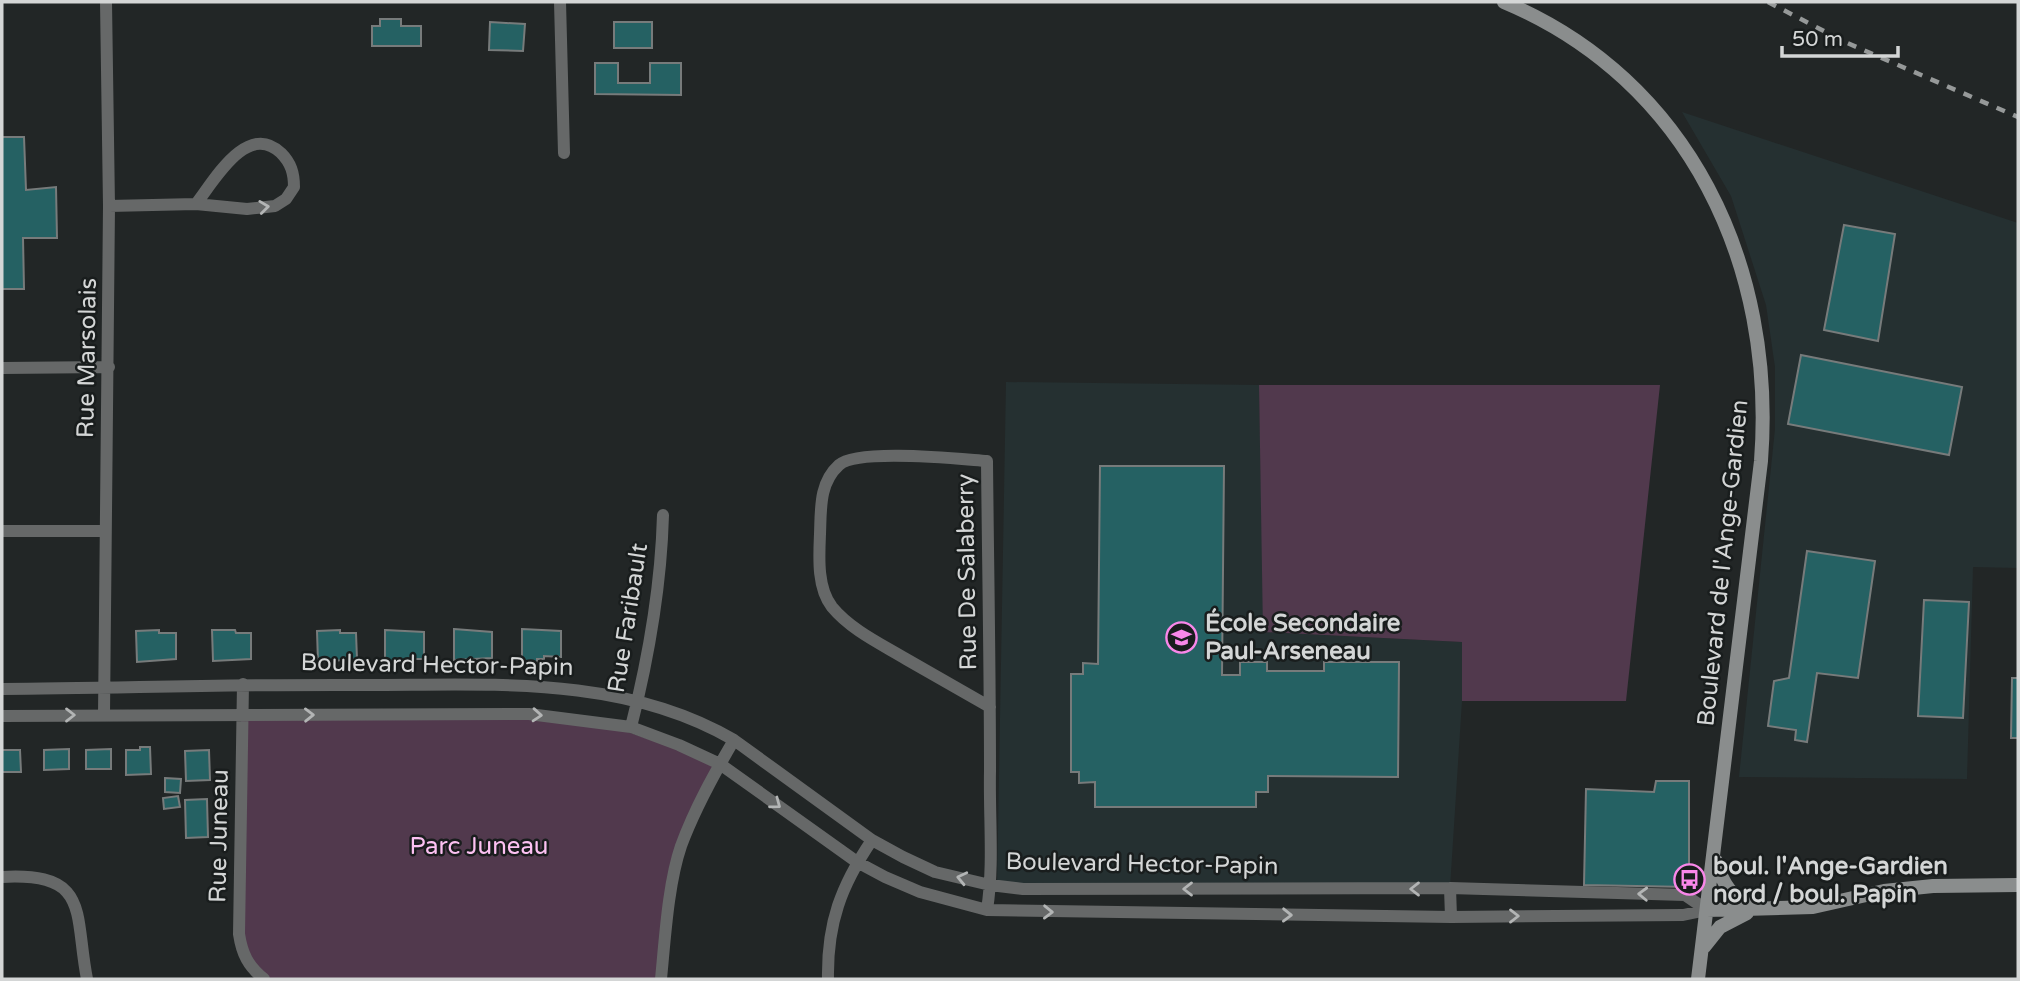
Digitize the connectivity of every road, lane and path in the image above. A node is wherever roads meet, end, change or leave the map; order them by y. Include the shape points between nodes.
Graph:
1 (106, 2) edge
2 (560, 2) edge
3 (1504, 2) edge
4 (564, 153) dead end
5 (196, 205) junction
6 (110, 206) junction
7 (109, 367) junction
8 (2, 368) edge
9 (663, 515) dead end
10 (2, 531) edge
11 (105, 531) junction
12 (243, 684) junction
13 (104, 688) junction
14 (2, 689) edge
15 (638, 700) junction
16 (990, 707) junction
17 (104, 715) junction
18 (2, 716) edge
19 (241, 716) junction
20 (631, 727) junction
21 (734, 740) junction
22 (720, 764) junction
23 (872, 839) junction
24 (1714, 853) junction
25 (857, 862) junction
26 (2, 877) edge
27 (990, 885) junction
28 (2018, 885) edge
29 (1450, 888) junction
30 (1759, 909) junction
31 (987, 910) junction
32 (1707, 910) junction
33 (1451, 917) junction
34 (1702, 950) junction
35 (88, 979) edge
36 (264, 979) edge
37 (661, 979) edge
38 (828, 979) edge
39 (1698, 979) edge

1 - 6 street, Rue Marsolais
2 - 4 street
3 - 24 main road, Boulevard de l'Ange-Gardien via 1583,45 1651,104 1712,193 1744,277 1759,355 1763,428
5 -> 5 street via 275,206 294,187 291,164 274,147 252,144 233,158
5 - 6 street
6 - 7 street, Rue Marsolais
7 - 8 street
7 - 11 street, Rue Marsolais
9 - 15 street, Rue Faribault via 661,569
10 - 11 street
11 - 13 street, Rue Marsolais
12 - 13 street, Boulevard Hector-Papin
12 - 15 street, Boulevard Hector-Papin via 499,685 563,688
12 - 19 street, Rue Juneau
13 - 14 street, Boulevard Hector-Papin
13 - 17 street, Rue Marsolais
15 - 20 street, Rue Faribault
15 - 21 street, Boulevard Hector-Papin via 697,720
16 - 16 street, Rue De Salaberry via 987,461 865,456 841,463 821,496 822,581 832,607 886,647
16 - 27 street, Rue De Salaberry
18 -> 17 street, Boulevard Hector-Papin
17 - 19 street, Boulevard Hector-Papin
19 -> 20 street, Boulevard Hector-Papin via 529,714
19 - 36 street, Rue Juneau via 239,934 248,962
20 - 22 street, Boulevard Hector-Papin
21 - 22 street
21 - 23 street, Boulevard Hector-Papin
22 -> 25 street, Boulevard Hector-Papin
22 - 37 street via 681,848
23 - 25 street
27 -> 23 street, Boulevard Hector-Papin via 935,872
24 - 30 main road via 1728,889 1742,903
24 - 32 main road, Boulevard de l'Ange-Gardien
25 - 31 street, Boulevard Hector-Papin via 920,892
25 - 38 street via 834,916
26 - 35 street via 32,875 66,890 76,907
29 -> 27 street, Boulevard Hector-Papin via 1023,889
27 - 31 street, Rue De Salaberry
28 - 30 main road, Boulevard Hector-Papin via 1933,886 1884,891 1813,907
32 -> 29 street, Boulevard Hector-Papin via 1685,895
29 - 33 street
30 - 32 main road, Boulevard Hector-Papin
30 - 34 main road via 1720,927
31 -> 33 street, Boulevard Hector-Papin
33 -> 32 street, Boulevard Hector-Papin via 1683,915
32 - 34 main road, Boulevard de l'Ange-Gardien
34 - 39 main road, Boulevard de l'Ange-Gardien

